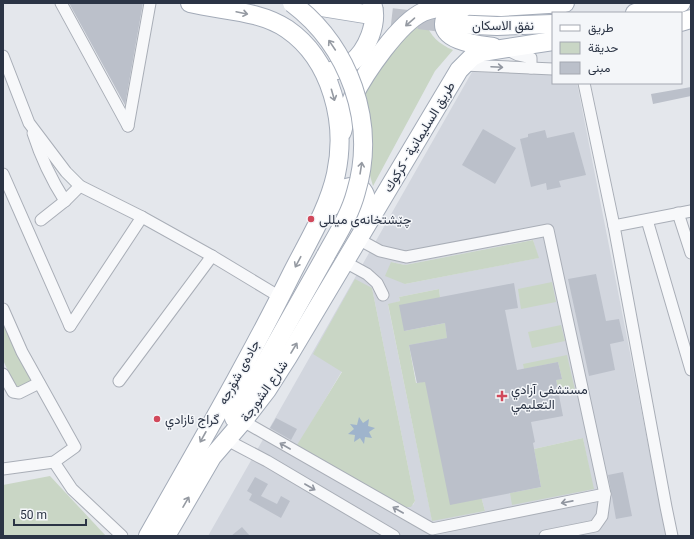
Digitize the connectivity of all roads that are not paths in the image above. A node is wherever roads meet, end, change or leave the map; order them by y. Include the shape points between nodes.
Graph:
1 (61, 3) edge
2 (150, 3) edge
3 (190, 3) edge
4 (292, 3) edge
5 (297, 3) edge
6 (433, 3) edge
7 (565, 3) edge
8 (681, 3) edge
9 (460, 6) junction
10 (482, 7) junction
11 (368, 9) edge
12 (640, 12) edge
13 (452, 24) tunnel mouth
14 (552, 24) edge
15 (552, 42) edge
16 (505, 49) junction
17 (3, 56) edge
18 (531, 57) junction
19 (468, 61) junction
20 (552, 68) edge
21 (324, 72) junction
22 (584, 84) edge
23 (29, 124) junction
24 (339, 142) junction
25 (3, 174) edge
26 (80, 186) junction
27 (65, 202) junction
28 (691, 211) edge
29 (678, 213) junction
30 (142, 217) junction
31 (41, 220) dead end
32 (647, 220) junction
33 (614, 226) junction
34 (317, 227) junction
35 (357, 240) junction
36 (691, 253) edge
37 (212, 256) junction
38 (345, 262) junction
39 (383, 295) dead end
40 (280, 297) junction
41 (3, 309) edge
42 (691, 370) edge
43 (3, 374) edge
44 (119, 381) dead end
45 (39, 383) junction
46 (243, 421) junction
47 (227, 440) junction
48 (212, 458) junction
49 (54, 462) junction
50 (3, 469) edge
51 (605, 494) junction
52 (122, 536) edge
53 (148, 536) edge
54 (166, 536) edge
55 (394, 536) edge
56 (545, 536) edge
57 (672, 536) edge

1 - 2 street via 128,126
3 -> 21 main road via 245,13 276,23 295,35
48 -> 4 main road, bridge via 344,222 356,193 363,154 362,122 346,68 338,53 316,25
5 - 11 main road
6 - 9 main road
7 - 10 main road
8 - 12 main road
9 - 10 main road
9 -> 24 main road via 425,11 394,37 358,87
10 - 16 main road via 459,8 450,12 444,19 445,30 463,42
11 - 21 main road via 374,12 373,26 360,54 347,66
13 - 14 main road, نفق الاسكان
15 - 18 main road
16 - 18 main road
16 - 19 main road via 482,52
17 - 23 street
19 -> 18 street
18 - 20 street
19 - 35 main road, طريق السليمانية - كركوك via 457,74
21 -> 24 main road via 335,103
22 - 33 street
23 - 26 street
23 - 27 street via 43,161
24 - 34 main road via 334,183
25 - 30 street via 70,326
26 - 27 street
26 - 30 street
27 - 31 street
28 - 29 street
29 - 32 street
29 - 36 street
30 - 37 street
32 - 33 street
32 - 42 street
33 - 57 street
34 - 35 main road via 341,191 349,187 359,188 364,194 366,208
34 -> 40 main road, جادەی شۆرجە
35 - 38 main road, شارع الشورجة
35 - 51 street via 380,251 406,257 548,230
37 - 40 street
37 - 44 street
38 - 39 street via 367,274 377,283
46 -> 38 main road, شارع الشورجة via 267,390
40 -> 53 main road, جادەی شۆرجە
41 - 45 street
43 - 45 street via 13,392 19,393
45 - 49 street via 75,447
46 - 47 main road, شارع الشورجة
51 -> 46 street via 432,529
47 - 48 main road, شارع الشورجة
47 -> 55 street
54 -> 48 main road, شارع الشورجة
49 - 50 street
49 - 52 street via 72,489
51 - 56 street via 602,516 595,526

